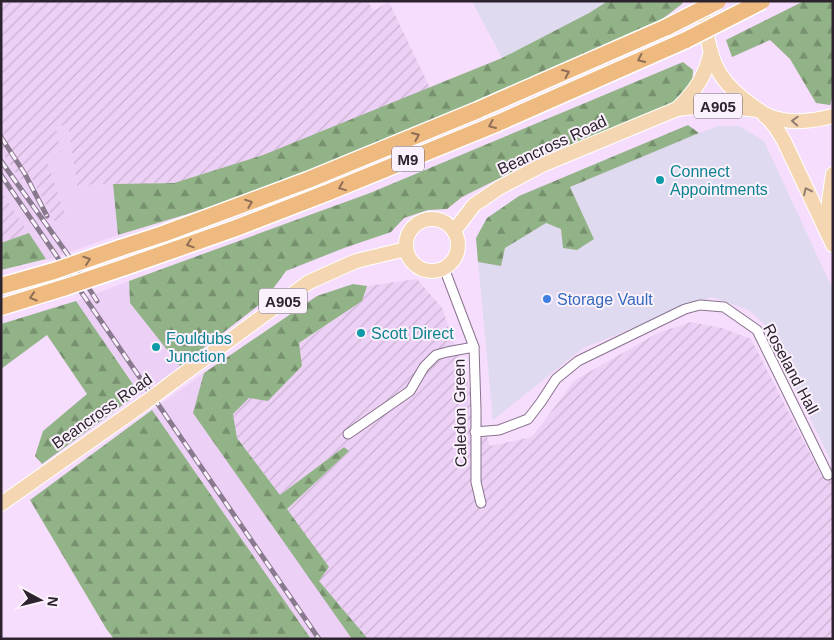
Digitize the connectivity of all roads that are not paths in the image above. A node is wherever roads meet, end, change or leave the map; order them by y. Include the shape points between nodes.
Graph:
1 (702, 1) edge
2 (718, 1) edge
3 (762, 1) edge
4 (711, 51) junction
5 (677, 109) junction
6 (760, 111) junction
7 (833, 116) edge
8 (833, 174) edge
9 (454, 231) junction
10 (830, 240) edge
11 (406, 248) junction
12 (444, 268) junction
13 (1, 286) edge
14 (1, 307) edge
15 (474, 348) junction
16 (475, 432) junction
17 (348, 434) dead end
18 (828, 475) dead end
19 (481, 503) dead end
20 (1, 504) edge

1 - 4 main road
13 -> 2 highway, M9, bridge via 172,231 308,180 524,90 668,27
3 -> 14 highway, M9, bridge via 686,40 356,181 125,267
4 - 5 main road, Beancross Road / A905 via 699,84
4 - 6 main road via 724,80
5 - 6 main road, Beancross Road / A905 via 717,106
5 - 9 main road, Beancross Road / A905 via 542,165 499,188 474,205
7 -> 6 main road via 796,122 774,118
10 -> 6 main road via 779,131
8 - 10 main road via 829,201
9 - 11 main road via 437,219 423,220 409,232
9 - 12 main road via 457,252 453,261
11 - 12 main road via 412,262 419,268 436,271
11 - 20 main road, Beancross Road / A905, bridge via 356,261 309,282
12 - 15 street, Caledon Green
15 - 16 street, Caledon Green
15 - 17 street via 436,355 410,390
16 - 18 street, Roseland Hall via 499,430 528,419 556,379 578,361 685,309 700,305 724,307 756,330
16 - 19 street, Caledon Green via 476,482

